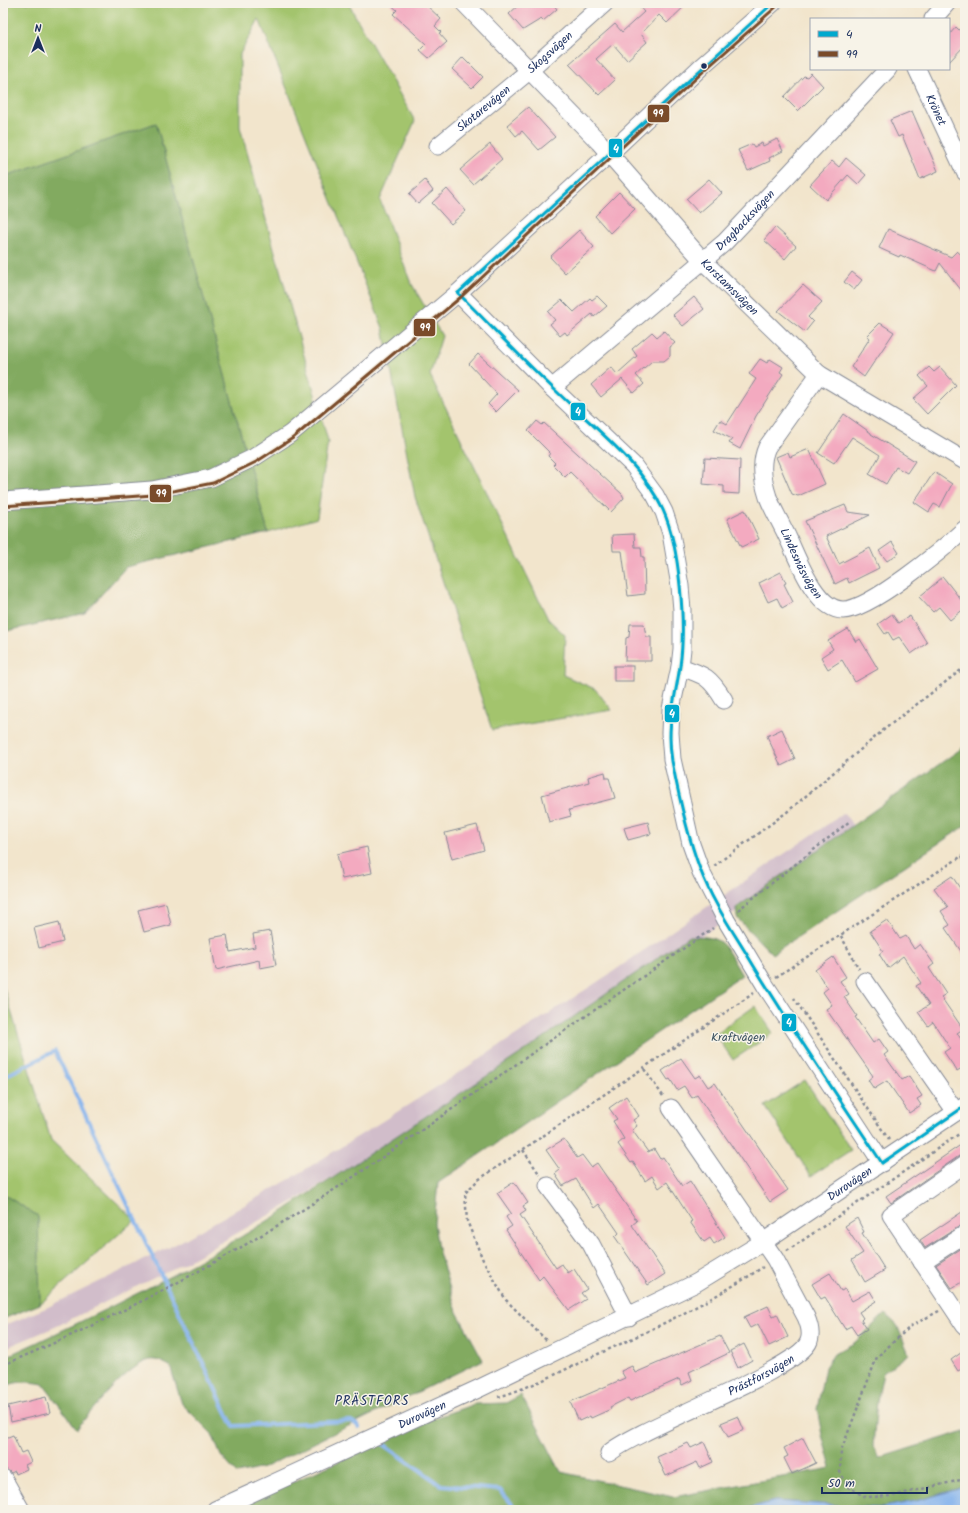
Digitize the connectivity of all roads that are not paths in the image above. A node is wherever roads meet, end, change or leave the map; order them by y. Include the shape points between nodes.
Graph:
1 (464, 3) edge
2 (605, 3) edge
3 (773, 3) edge
4 (947, 3) edge
5 (934, 18) edge
6 (887, 70) edge
7 (917, 70) edge
8 (529, 71) junction
9 (438, 146) dead end
10 (608, 155) junction
11 (965, 172) edge
12 (703, 261) junction
13 (458, 293) junction
14 (819, 374) junction
15 (552, 388) junction
16 (965, 461) edge
17 (3, 501) edge
18 (965, 529) edge
19 (680, 667) junction
20 (724, 700) dead end
21 (865, 981) road end
22 (671, 1108) road end
23 (960, 1109) edge
24 (882, 1163) junction
25 (965, 1164) edge
26 (548, 1186) road end
27 (965, 1234) edge
28 (763, 1242) junction
29 (922, 1262) junction
30 (629, 1317) junction
31 (964, 1323) edge
32 (609, 1453) dead end
33 (3, 1478) edge
34 (21, 1510) edge
35 (215, 1510) edge

1 - 8 street, Skogsvägen
2 - 8 street, Skogsvägen
3 - 10 street
4 - 5 street
6 - 12 street, Dragbacksvägen via 725,242
7 - 11 street, Krönet
8 - 9 street, Skotarevägen
8 - 10 street, Karstamsvägen via 599,142
10 - 12 street, Karstamsvägen
10 - 13 street
12 - 14 street, Karstamsvägen
12 - 15 street, Dragbacksvägen
13 - 15 street
13 - 17 street via 290,434 253,458 211,478 152,490
14 - 16 street, Karstamsvägen
14 - 18 street, Lindesnäsvägen via 767,447 762,461 768,497 808,581 821,598 838,609 856,609 871,601
15 - 19 street via 632,465 655,495 664,512 680,586
19 - 20 street via 713,682
19 - 24 street via 671,709 672,759 691,844 702,874 764,985
21 - 23 street, Durovägen
22 - 28 street
23 - 24 street, Durovägen
24 - 28 street, Durovägen
25 - 29 street via 891,1215
26 - 30 street via 591,1244
27 - 29 street
28 - 30 street, Durovägen via 696,1283
28 - 32 street, Prästforsvägen via 775,1259 809,1326 809,1342 804,1349 760,1377 619,1444
29 - 31 street
30 - 35 street, Durovägen
33 - 34 street

